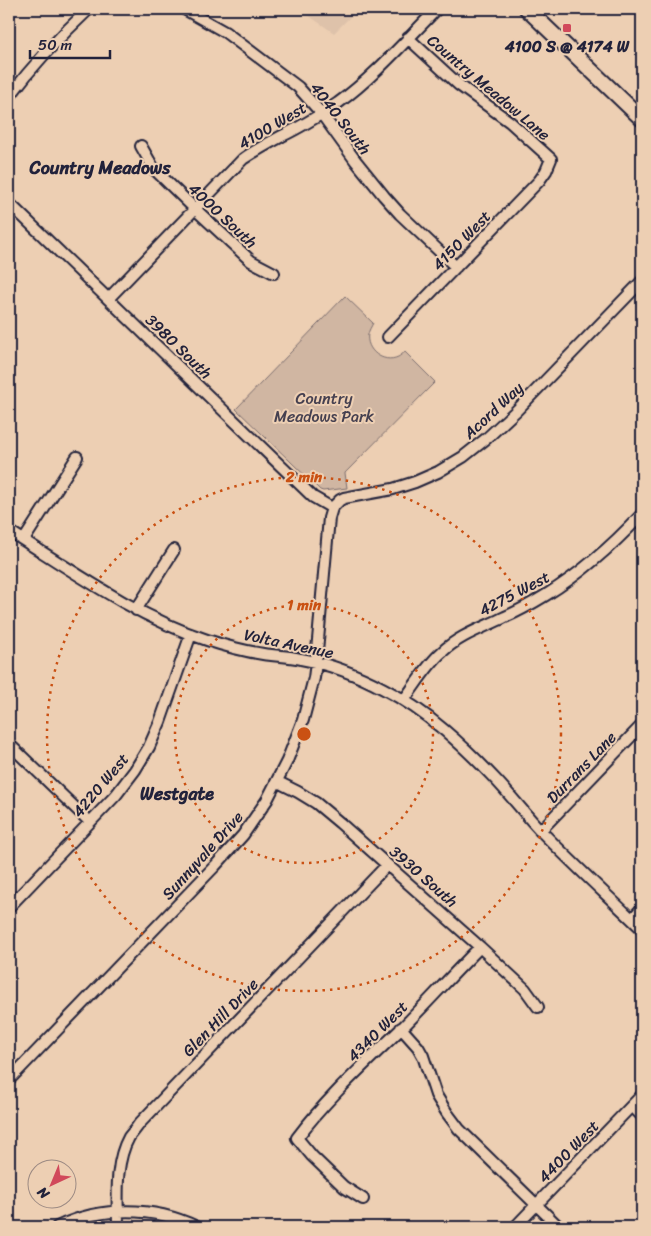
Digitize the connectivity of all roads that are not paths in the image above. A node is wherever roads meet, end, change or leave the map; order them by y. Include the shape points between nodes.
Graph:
1 (89, 9) edge
2 (184, 9) edge
3 (437, 9) edge
4 (534, 11) edge
5 (408, 38) junction
6 (9, 97) edge
7 (322, 113) junction
8 (642, 119) edge
9 (141, 146) dead end
10 (551, 159) joint
11 (9, 203) edge
12 (195, 209) junction
13 (456, 267) junction
14 (274, 272) dead end
15 (642, 280) edge
16 (108, 299) junction
17 (388, 337) dead end
18 (77, 456) dead end
19 (332, 508) junction
20 (642, 514) edge
21 (9, 531) edge
22 (24, 540) junction
23 (174, 550) dead end
24 (136, 610) junction
25 (191, 634) junction
26 (316, 662) junction
27 (404, 700) junction
28 (642, 725) edge
29 (9, 744) edge
30 (278, 782) junction
31 (90, 822) junction
32 (540, 831) junction
33 (387, 865) junction
34 (9, 907) edge
35 (642, 908) edge
36 (632, 919) junction
37 (642, 929) edge
38 (480, 946) junction
39 (538, 1007) dead end
40 (402, 1028) junction
41 (9, 1080) edge
42 (642, 1095) edge
43 (632, 1106) junction
44 (642, 1116) edge
45 (362, 1199) dead end
46 (536, 1205) junction
47 (118, 1211) junction
48 (57, 1227) edge
49 (118, 1227) edge
50 (197, 1227) edge
51 (515, 1227) edge
52 (559, 1227) edge

1 - 6 street via 24,76
2 - 7 street, 4040 South via 226,32 298,87
3 - 5 street, 4100 West
4 - 8 main road
5 - 7 street, 4100 West via 374,73
5 - 10 street, Country Meadow Lane via 459,85 510,122
7 - 12 street, 4100 West via 243,159
7 - 13 street, 4040 South via 384,196
9 - 12 street, 4000 South via 154,169
10 - 13 street, 4150 West via 539,181
11 - 16 street, 3980 South
12 - 14 street, 4000 South via 250,261
12 - 16 street, 4100 West
13 - 17 street, 4150 West
15 - 19 street, Acord Way via 517,410 463,457 415,482 344,498
16 - 19 street, 3980 South via 313,496
18 - 22 street
19 - 26 street, Sunnyvale Drive
20 - 27 street, 4275 West via 607,549 560,586 450,645 434,660
21 - 22 street, Volta Avenue
22 - 24 street, Volta Avenue
23 - 24 street
24 - 25 street, Volta Avenue
25 - 26 street, Volta Avenue via 242,649
25 - 31 street, 4220 West via 149,747 121,788
26 - 27 street, Volta Avenue via 349,672
26 - 30 street, Sunnyvale Drive via 303,720
27 - 32 street, Volta Avenue via 462,746
28 - 32 street, Durrans Lane
29 - 31 street
30 - 33 street, 3930 South via 316,803
30 - 41 street, Sunnyvale Drive via 243,835
31 - 34 street, 4220 West
32 - 36 street, Volta Avenue
33 - 38 street, 3930 South
33 - 47 street, Glen Hill Drive via 139,1124 129,1137 122,1159
35 - 36 street
36 - 37 street, Volta Avenue
38 - 39 street, 3930 South via 525,989
38 - 40 street, 4340 West
40 - 45 street, 4340 West via 297,1138 344,1187
40 - 46 street via 418,1047 436,1095 459,1129
42 - 43 street, 4400 West
43 - 44 street
43 - 46 street, 4400 West
46 - 51 street, 4400 West
46 - 52 street
47 - 48 street via 77,1219
47 - 49 street, Glen Hill Drive
47 - 50 street via 162,1215

